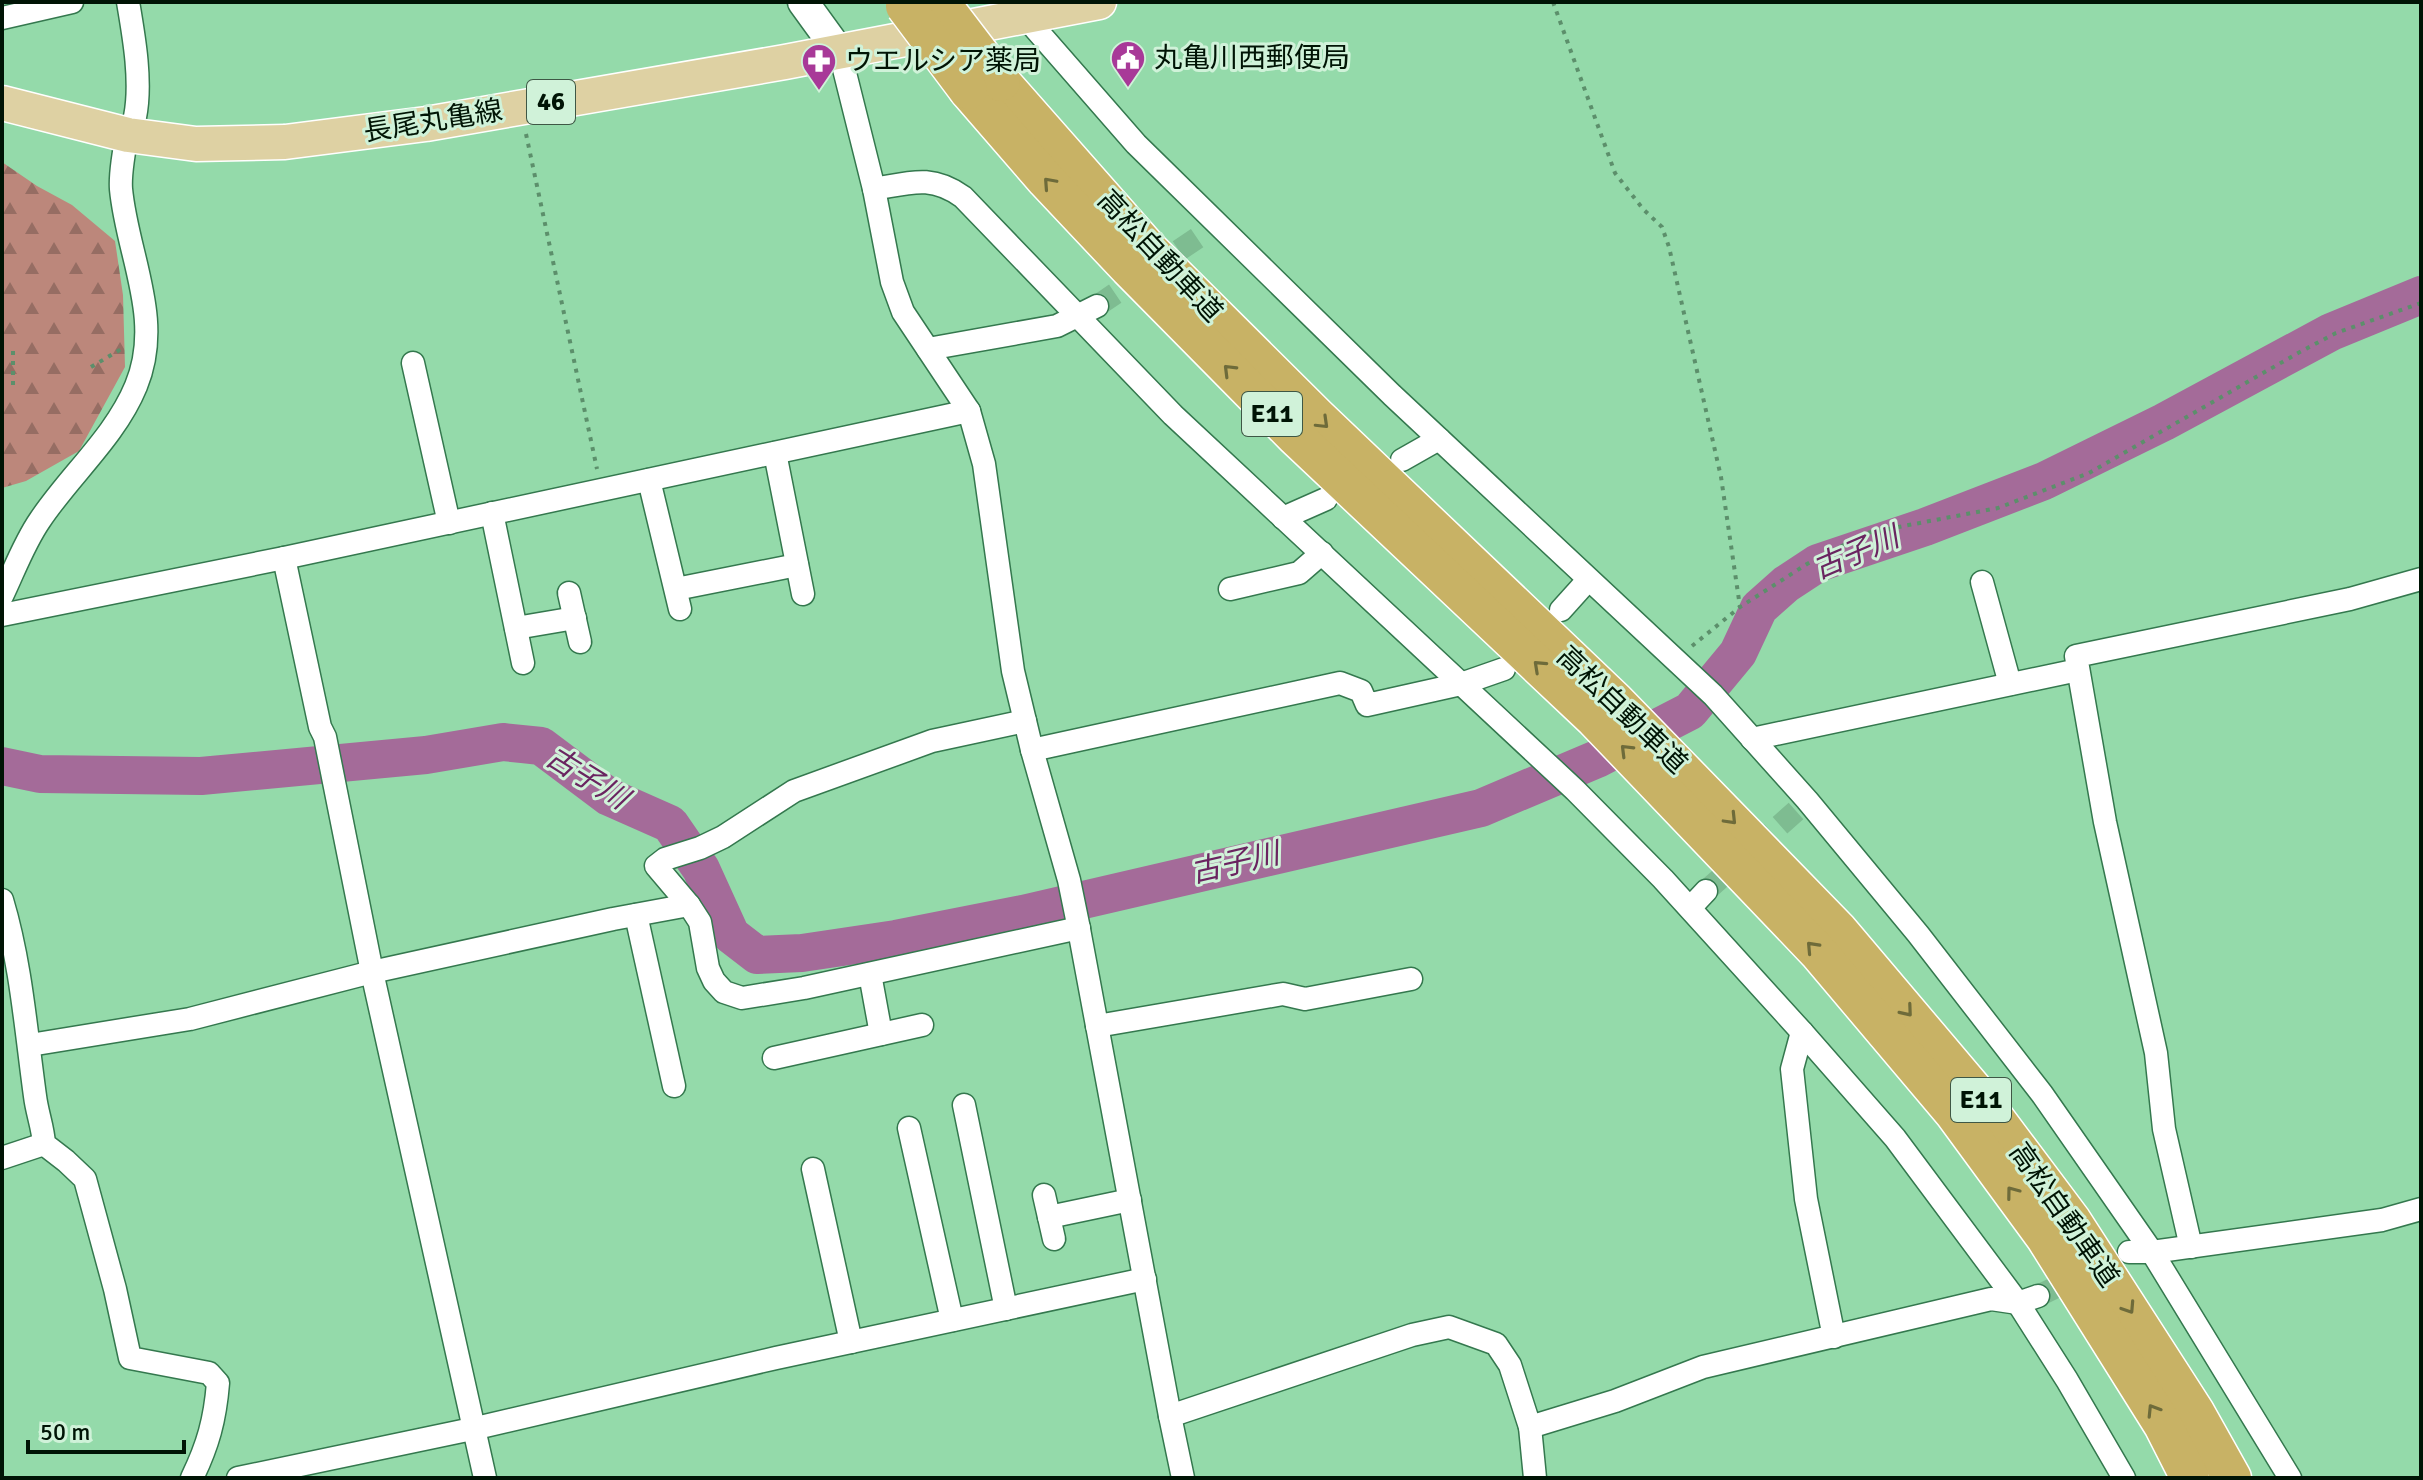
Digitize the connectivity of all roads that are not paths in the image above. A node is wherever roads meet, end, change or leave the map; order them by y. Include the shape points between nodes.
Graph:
1 (71, 2) edge
2 (128, 2) edge
3 (803, 2) edge
4 (1099, 2) edge
5 (915, 3) edge
6 (1018, 9) edge
7 (2, 18) edge
8 (840, 53) junction
9 (2, 103) edge
10 (128, 135) junction
11 (874, 189) junction
12 (1088, 311) junction
13 (928, 349) junction
14 (413, 363) dead end
15 (969, 411) junction
16 (1439, 439) junction
17 (775, 453) junction
18 (1402, 460) dead end
19 (649, 480) junction
20 (1326, 499) dead end
21 (492, 513) junction
22 (1283, 518) junction
23 (449, 523) junction
24 (1322, 553) junction
25 (284, 558) junction
26 (797, 565) junction
27 (2421, 579) edge
28 (1588, 580) junction
29 (1982, 582) dead end
30 (1230, 589) dead end
31 (569, 593) dead end
32 (803, 594) dead end
33 (2, 596) edge
34 (1561, 610) dead end
35 (2, 615) edge
36 (575, 618) junction
37 (516, 628) junction
38 (580, 642) dead end
39 (523, 663) dead end
40 (1504, 669) dead end
41 (2078, 670) junction
42 (1461, 684) junction
43 (2010, 684) junction
44 (1025, 721) junction
45 (1752, 739) junction
46 (1032, 750) junction
47 (1667, 772) junction
48 (1706, 891) tunnel mouth
49 (2, 900) edge
50 (689, 905) junction
51 (1690, 908) junction
52 (636, 915) junction
53 (1079, 926) junction
54 (372, 972) junction
55 (870, 974) junction
56 (1411, 979) dead end
57 (922, 1025) dead end
58 (1097, 1026) junction
59 (1802, 1032) junction
60 (881, 1034) junction
61 (30, 1045) junction
62 (774, 1058) dead end
63 (674, 1086) dead end
64 (964, 1105) dead end
65 (909, 1128) dead end
66 (44, 1144) junction
67 (2, 1158) edge
68 (813, 1169) dead end
69 (1130, 1200) junction
70 (2421, 1209) edge
71 (1049, 1217) dead end
72 (2191, 1247) junction
73 (2141, 1252) junction
74 (1145, 1279) junction
75 (2028, 1299) junction
76 (1006, 1309) junction
77 (952, 1320) junction
78 (1834, 1337) junction
79 (851, 1342) junction
80 (1170, 1416) junction
81 (1530, 1427) junction
82 (472, 1429) junction
83 (192, 1478) edge
84 (238, 1478) edge
85 (485, 1478) edge
86 (1183, 1478) edge
87 (1535, 1478) edge
88 (2124, 1478) edge
89 (2190, 1478) edge
90 (2232, 1478) edge
91 (2290, 1478) edge

1 - 7 street
2 - 10 street via 136,75 135,119
3 - 8 street
4 - 6 main road, 長尾丸亀線 / 46
5 - 47 highway, 高松自動車道 / E11, bridge via 984,86 1046,180 1295,436 1605,710
6 - 8 main road, 長尾丸亀線 / 46
6 - 16 street via 1211,227
8 - 10 main road, 長尾丸亀線 / 46 via 426,124 285,142 196,144
8 - 11 street
9 - 10 main road, 長尾丸亀線 / 46
10 - 33 street via 121,187 143,299 144,361 121,415 38,523
11 - 12 street via 933,181 950,187
11 - 13 street via 892,282 903,312
12 - 13 street via 1057,326
12 - 22 street via 1173,415
13 - 15 street
14 - 23 street
15 - 17 street
15 - 44 street via 984,464
16 - 18 street
16 - 28 street
17 - 19 street
17 - 26 street
19 - 21 street
19 - 26 street via 678,599
20 - 22 street
21 - 23 street
21 - 37 street
22 - 24 street
23 - 25 street
24 - 30 street via 1299,573
24 - 42 street
25 - 35 street
25 - 54 street
26 - 32 street
27 - 41 street via 2350,599 2076,656
28 - 34 street
28 - 45 street via 1713,695
29 - 43 street
31 - 36 street
36 - 37 street
36 - 38 street
37 - 39 street
40 - 42 street
41 - 43 street
41 - 72 street
42 - 46 street via 1367,705 1361,691 1340,683
42 - 51 street
43 - 45 street
44 - 46 street
44 - 50 street via 932,741 794,791 723,837 665,859 656,866
45 - 73 street via 1801,806 1918,934 2042,1094
46 - 53 street
89 -> 47 highway, 高松自動車道 / E11 via 2163,1425 2045,1237 1954,1113
47 -> 90 highway, 高松自動車道 / E11 via 1838,930 1976,1093 2072,1221
48 - 51 street
49 - 61 street
50 - 52 street
50 - 55 street via 700,922 708,968 724,992 742,998 764,996
51 - 59 street
52 - 54 street
52 - 63 street
53 - 55 street
53 - 58 street
54 - 61 street via 190,1019
54 - 82 street
55 - 60 street
56 - 58 street via 1305,999 1283,994
57 - 60 street
58 - 69 street
59 - 75 street
59 - 78 street via 1792,1069 1806,1199
60 - 62 street
61 - 66 street
64 - 76 street
65 - 77 street
66 - 67 street
66 - 83 street via 85,1179 130,1358 209,1373 218,1383 206,1449
68 - 79 street
69 - 71 street
69 - 74 street
70 - 72 street via 2382,1220
72 - 73 street
73 - 91 street
74 - 76 street
74 - 80 street
75 - 78 street via 1991,1299
75 - 88 street
76 - 77 street
77 - 79 street
78 - 81 street via 1703,1367
79 - 82 street
80 - 81 street via 1449,1327 1496,1344 1510,1365
80 - 86 street
81 - 87 street
82 - 84 street
82 - 85 street

